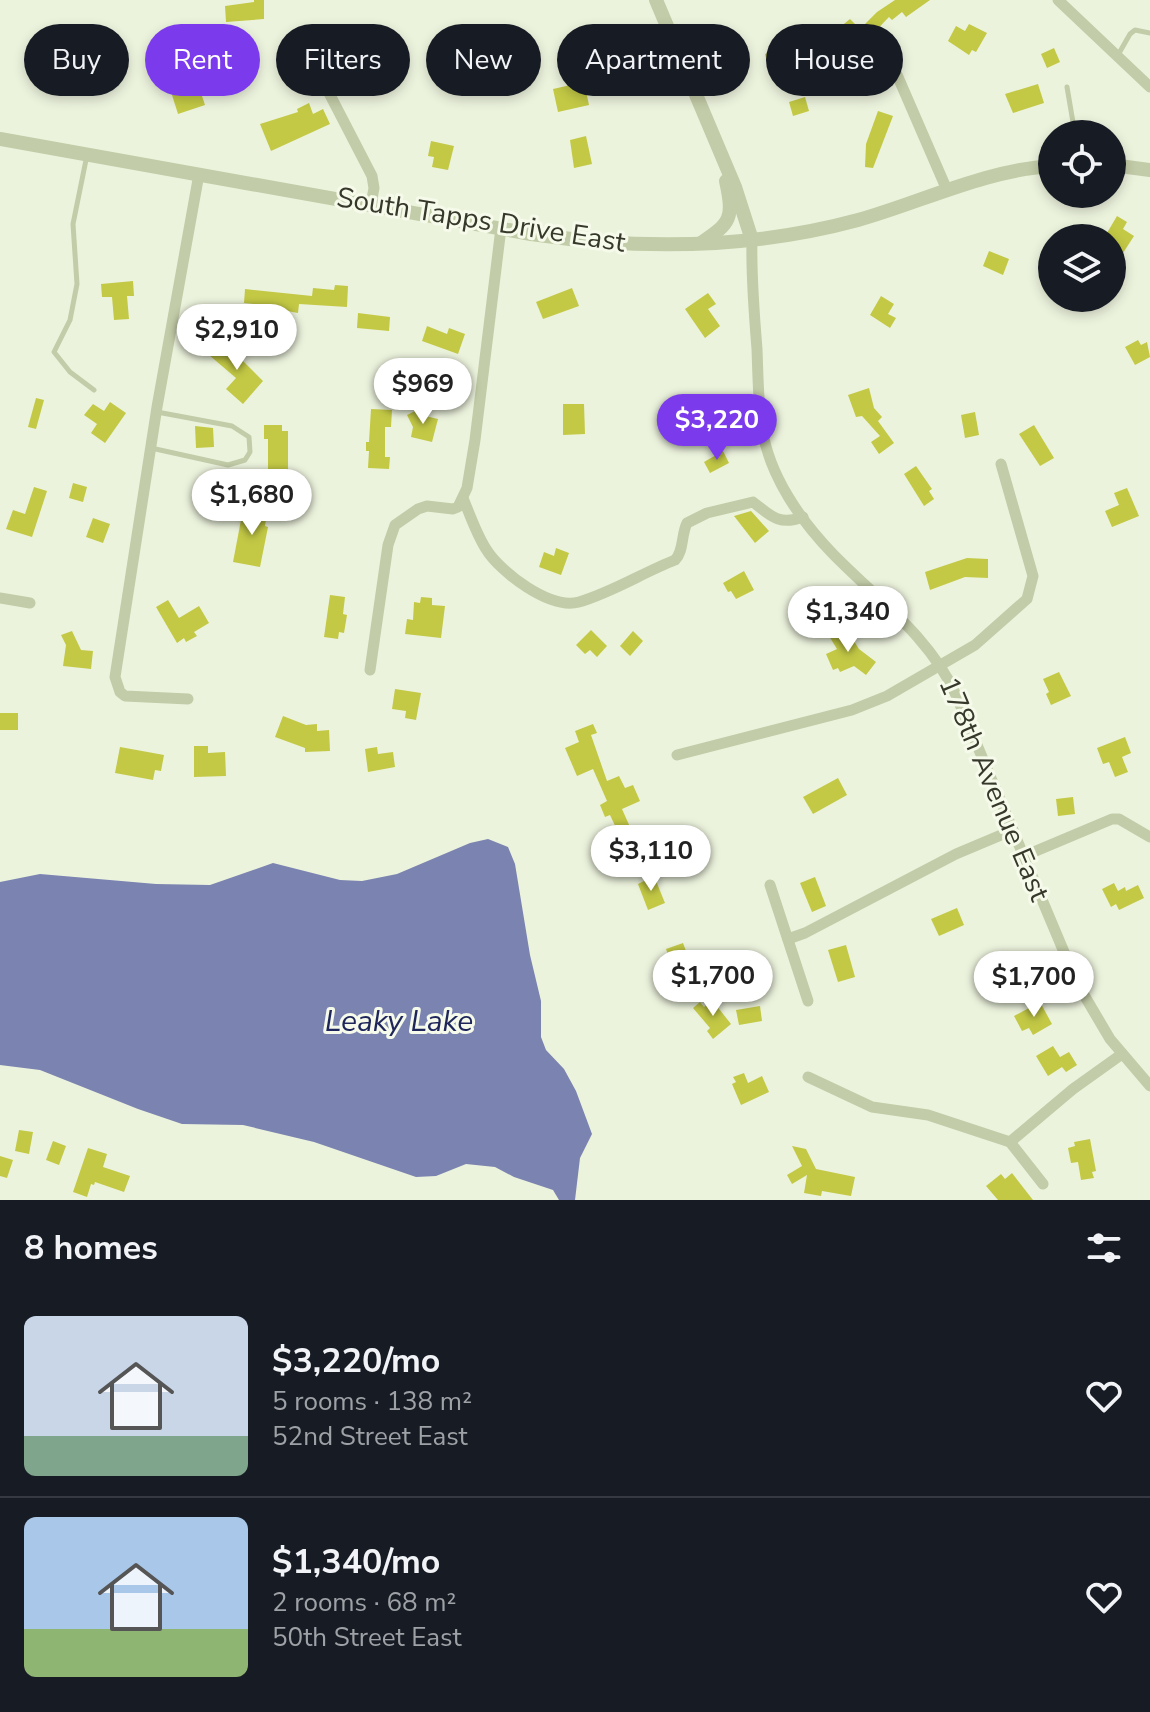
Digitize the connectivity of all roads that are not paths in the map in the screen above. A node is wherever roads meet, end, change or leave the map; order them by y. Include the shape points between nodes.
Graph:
1 (656, 0) edge
2 (1058, 0) edge
3 (1150, 33) edge
4 (1118, 56) junction
5 (1067, 87) dead end
6 (1150, 87) edge
7 (903, 89) edge
8 (331, 96) edge
9 (1073, 120) edge
10 (0, 139) edge
11 (87, 154) junction
12 (723, 157) junction
13 (1126, 167) edge
14 (1038, 168) edge
15 (1150, 170) edge
16 (199, 174) junction
17 (947, 190) junction
18 (371, 204) junction
19 (501, 228) junction
20 (752, 240) junction
21 (700, 244) junction
22 (94, 390) dead end
23 (156, 412) junction
24 (150, 448) junction
25 (1001, 464) dead end
26 (463, 498) junction
27 (803, 517) junction
28 (0, 598) edge
29 (30, 603) dead end
30 (940, 664) junction
31 (370, 670) dead end
32 (188, 699) dead end
33 (677, 755) dead end
34 (1013, 830) junction
35 (1150, 837) edge
36 (1024, 856) junction
37 (770, 885) dead end
38 (788, 939) junction
39 (808, 1001) dead end
40 (1122, 1054) junction
41 (808, 1077) dead end
42 (1150, 1086) edge
43 (1010, 1142) junction
44 (1043, 1184) dead end

1 - 12 street
2 - 4 street
3 - 4 lane via 1135,30
4 - 6 street
5 - 9 lane
7 - 17 street
8 - 18 street via 372,176
10 - 11 street, South Tapps Drive East
11 - 16 street, South Tapps Drive East
11 - 22 lane via 73,224 77,284 70,320 54,352
12 - 20 street
12 - 21 street via 730,212 724,228
13 - 15 street
14 - 17 street, South Tapps Drive East
16 - 18 street, South Tapps Drive East
16 - 23 street
17 - 20 street, South Tapps Drive East via 856,220
18 - 19 street, South Tapps Drive East
19 - 21 street, South Tapps Drive East via 594,242
19 - 26 street
20 - 21 street, South Tapps Drive East
20 - 27 street, 178th Avenue East via 762,428 775,473
23 - 24 street
23 - 24 lane via 232,426 249,437 251,445 245,460 228,465
24 - 32 street via 115,677 125,696
25 - 30 street via 1033,576 1027,599 975,645
26 - 27 street via 495,562 543,596 567,604 613,590 675,560 687,523 707,513 753,502 778,520
26 - 31 street via 453,509 427,506 395,525
27 - 30 street, 178th Avenue East
28 - 29 street
30 - 33 street via 852,710
30 - 34 street, 178th Avenue East
34 - 36 street, 178th Avenue East
34 - 38 street
35 - 36 street via 1112,819
36 - 40 street, 178th Avenue East via 1077,983
37 - 38 street
38 - 39 street
40 - 42 street, 178th Avenue East
40 - 43 street
41 - 43 street via 872,1107 928,1115
43 - 44 street

